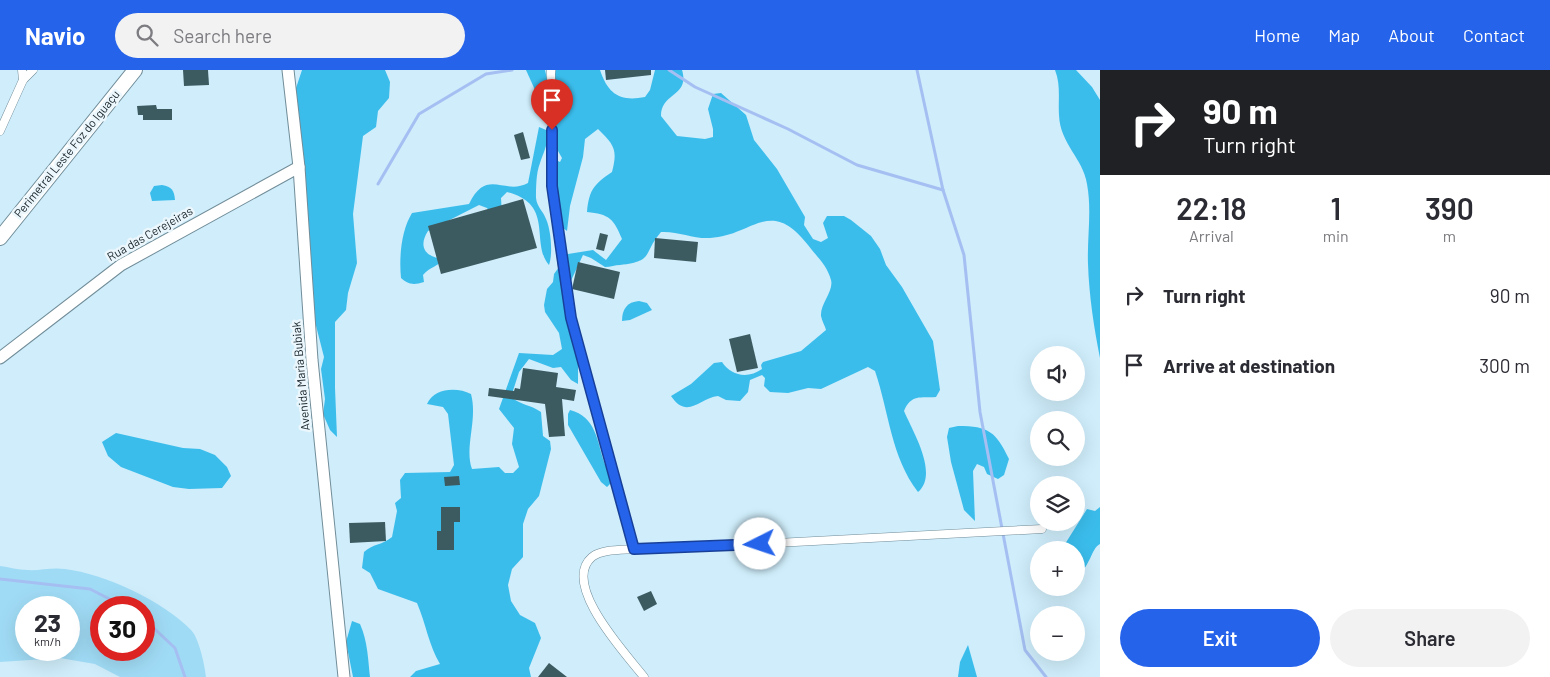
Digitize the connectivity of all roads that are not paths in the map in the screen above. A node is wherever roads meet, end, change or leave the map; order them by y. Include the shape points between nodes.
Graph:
1 (22, 70) edge
2 (33, 70) edge
3 (135, 70) edge
4 (551, 70) edge
5 (287, 71) edge
6 (23, 80) junction
7 (0, 130) edge
8 (299, 167) junction
9 (0, 238) edge
10 (0, 358) edge
11 (1030, 529) edge
12 (634, 549) junction
13 (344, 677) edge
14 (644, 677) edge

1 - 6 street
2 - 6 street
3 - 9 highway, Perimetral Leste Foz do Iguaçu
4 - 12 street via 552,186 564,278 571,318
5 - 8 street, Avenida Maria Bubiak
6 - 7 street
8 - 10 street, Rua das Cerejeiras via 121,265
8 - 13 street, Avenida Maria Bubiak via 312,360
11 - 12 street
12 - 14 street via 593,557 585,576 586,596 600,620

